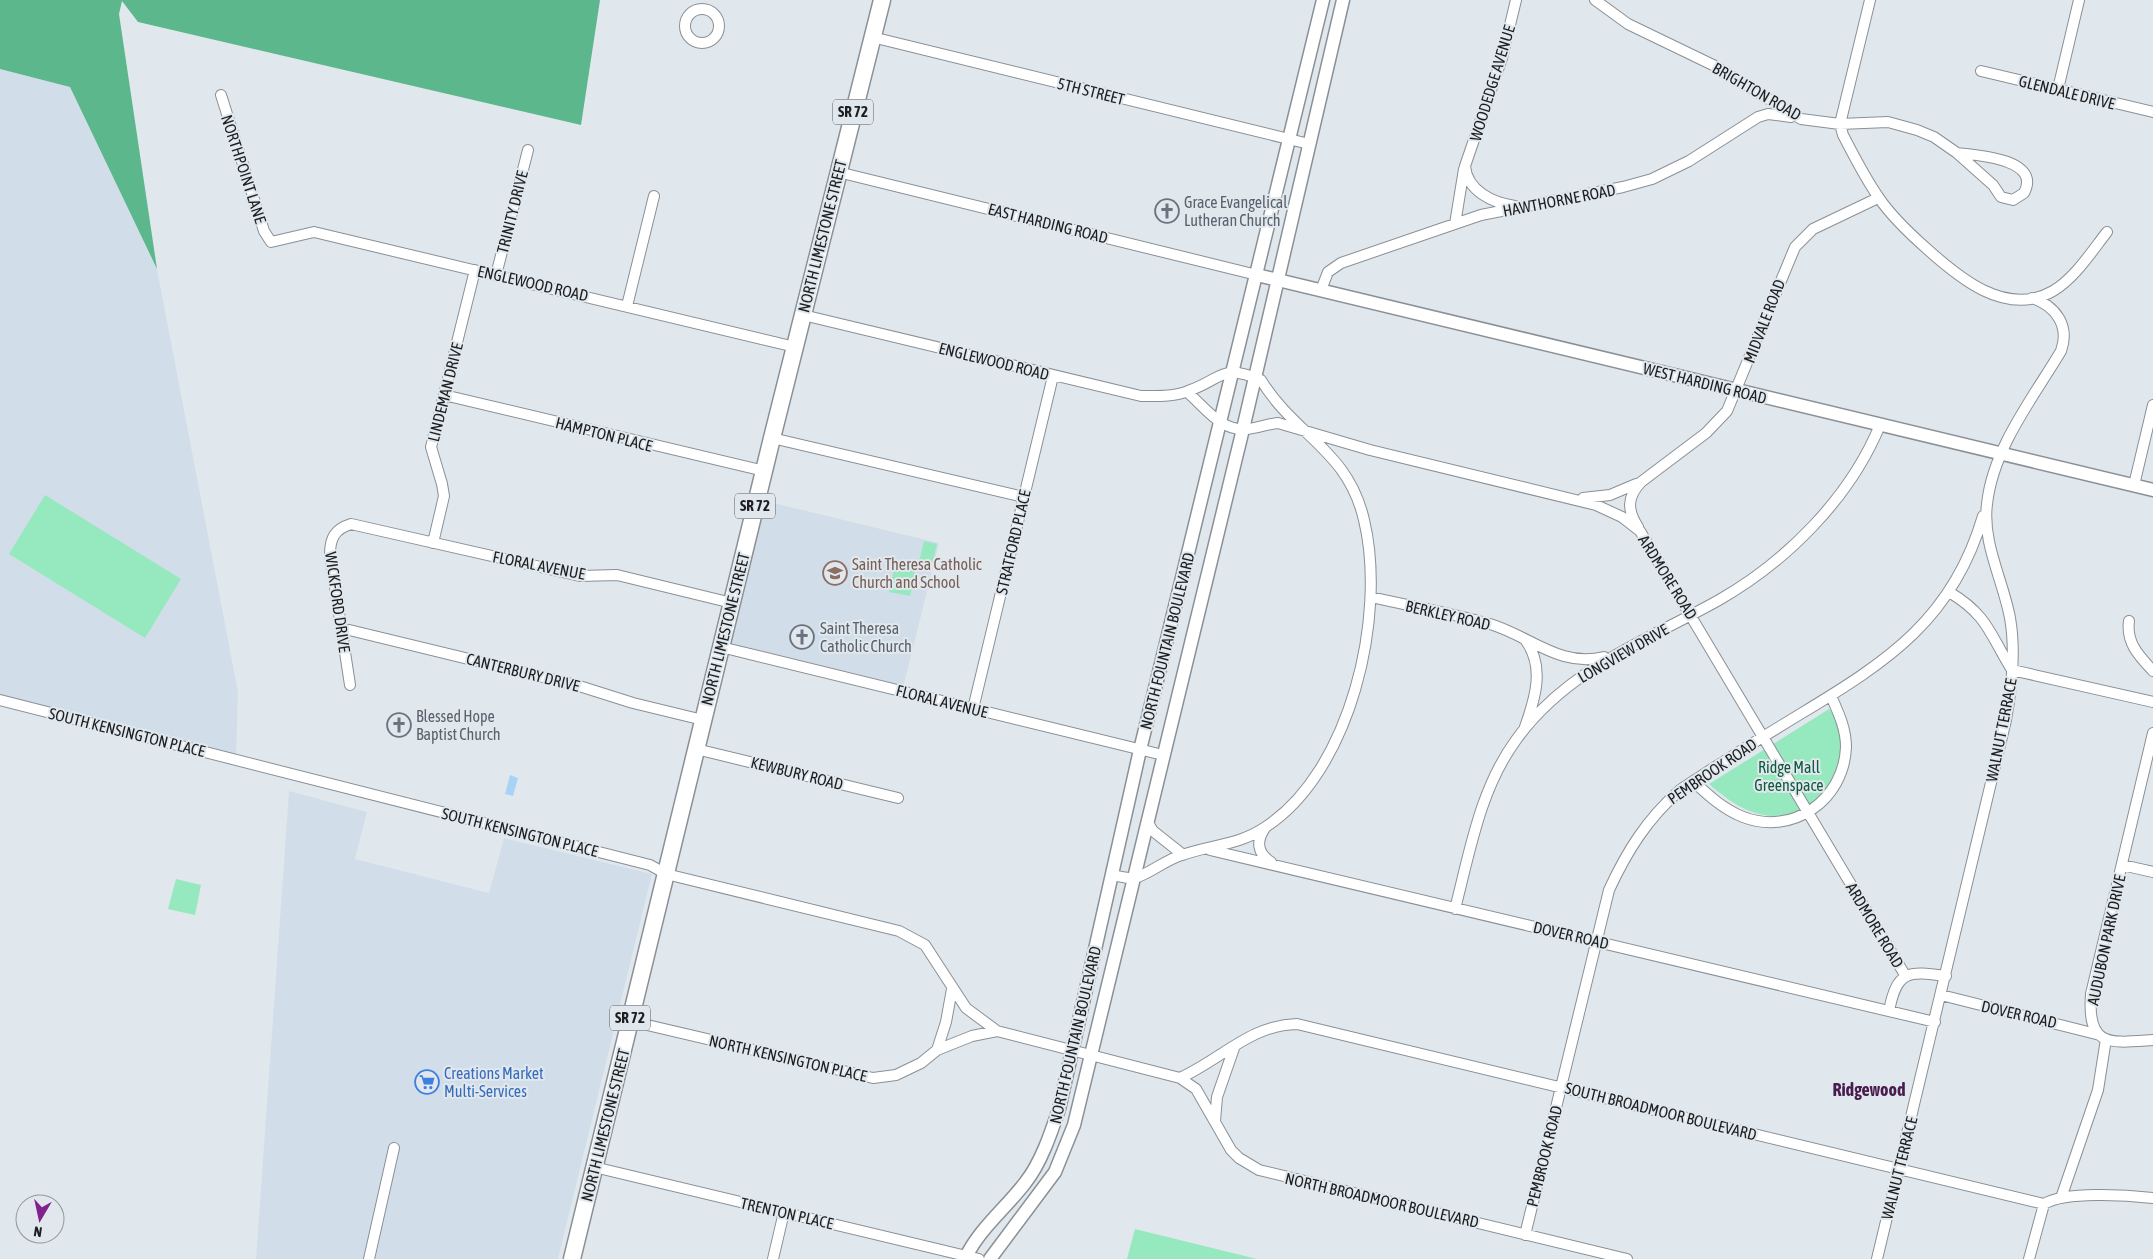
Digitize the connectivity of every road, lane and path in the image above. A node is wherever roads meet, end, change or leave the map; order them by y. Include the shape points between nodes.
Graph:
1 (882, 0) edge
2 (1322, 0) edge
3 (1343, 0) edge
4 (1516, 0) edge
5 (1595, 0) edge
6 (1870, 0) edge
7 (2079, 0) edge
8 (872, 37) junction
9 (1981, 71) dead end
10 (2058, 90) junction
11 (221, 95) dead end
12 (2153, 112) edge
13 (1801, 119) junction
14 (1840, 124) junction
15 (1290, 139) junction
16 (1309, 144) junction
17 (528, 150) dead end
18 (1957, 153) junction
19 (1465, 166) junction
20 (838, 172) junction
21 (654, 196) dead end
22 (1878, 198) junction
23 (1528, 206) junction
24 (1455, 224) junction
25 (2107, 232) dead end
26 (271, 242) joint
27 (475, 270) junction
28 (496, 274) junction
29 (1257, 275) junction
30 (1278, 279) junction
31 (1321, 290) junction
32 (2032, 298) junction
33 (627, 306) junction
34 (803, 315) junction
35 (795, 346) junction
36 (1232, 371) junction
37 (1053, 376) junction
38 (1255, 377) junction
39 (1737, 390) junction
40 (1187, 392) junction
41 (444, 394) junction
42 (2153, 405) edge
43 (1220, 424) junction
44 (1880, 425) junction
45 (1242, 429) junction
46 (1304, 431) junction
47 (772, 438) junction
48 (2001, 454) junction
49 (764, 471) junction
50 (1641, 482) junction
51 (2134, 485) junction
52 (2153, 490) edge
53 (1024, 497) junction
54 (1572, 498) junction
55 (1987, 503) junction
56 (1640, 531) junction
57 (433, 543) junction
58 (1949, 592) junction
59 (1371, 597) junction
60 (732, 602) junction
61 (1691, 615) junction
62 (2129, 621) dead end
63 (341, 628) junction
64 (1523, 638) junction
65 (721, 647) junction
66 (1614, 654) junction
67 (2012, 670) junction
68 (2153, 671) edge
69 (350, 685) dead end
70 (1830, 696) junction
71 (0, 700) edge
72 (2153, 702) edge
73 (973, 709) junction
74 (703, 720) junction
75 (1522, 732) junction
76 (2153, 733) edge
77 (1763, 737) junction
78 (696, 748) junction
79 (1140, 750) junction
80 (1163, 755) junction
81 (1693, 781) junction
82 (898, 798) dead end
83 (1809, 813) junction
84 (1147, 821) junction
85 (1266, 827) junction
86 (1206, 849) junction
87 (1182, 854) junction
88 (1275, 864) junction
89 (2122, 865) junction
90 (2153, 872) edge
91 (666, 874) junction
92 (1112, 875) junction
93 (1133, 878) junction
94 (1455, 909) junction
95 (1596, 941) junction
96 (1905, 975) junction
97 (1946, 976) junction
98 (952, 989) junction
99 (1941, 995) junction
100 (1889, 1011) junction
101 (630, 1021) junction
102 (1935, 1022) junction
103 (997, 1031) junction
104 (2096, 1034) junction
105 (2106, 1039) junction
106 (2153, 1040) edge
107 (1234, 1048) junction
108 (937, 1050) junction
109 (1072, 1050) junction
110 (1092, 1054) junction
111 (1180, 1078) junction
112 (1561, 1087) junction
113 (1215, 1121) junction
114 (394, 1148) dead end
115 (594, 1167) junction
116 (1899, 1169) junction
117 (2061, 1198) junction
118 (2153, 1198) edge
119 (2044, 1204) junction
120 (784, 1212) junction
121 (1524, 1235) junction
122 (970, 1258) edge
123 (369, 1259) edge
124 (572, 1259) edge
125 (773, 1259) edge
126 (990, 1259) edge
127 (1627, 1259) edge
128 (1877, 1259) edge
129 (2029, 1259) edge

1 - 8 main road, NORTH LIMESTONE STREET / SR 72
2 - 15 street, NORTH FOUNTAIN BOULEVARD
3 - 16 street, NORTH FOUNTAIN BOULEVARD
4 - 19 street, WOODEDGE AVENUE via 1502,58
5 - 13 street, BRIGHTON ROAD via 1628,24 1740,80
6 - 14 street
7 - 10 street
8 - 15 street, 5TH STREET
8 - 20 main road, NORTH LIMESTONE STREET / SR 72
9 - 10 street, GLENDALE DRIVE
10 - 12 street, GLENDALE DRIVE
11 - 26 street, NORTHPOINT LANE via 264,230
13 - 14 street, BRIGHTON ROAD
13 - 23 street, HAWTHORNE ROAD via 1763,116 1689,161 1652,178
14 - 18 street, BRIGHTON ROAD via 1900,125 1934,137
14 - 22 street
15 - 16 street, 5TH STREET
15 - 29 street, NORTH FOUNTAIN BOULEVARD
16 - 30 street, NORTH FOUNTAIN BOULEVARD
17 - 28 street, TRINITY DRIVE
18 - 18 street, BRIGHTON ROAD via 1977,154 2012,163 2026,176 2028,182 2024,193 2013,200 2001,198 1993,185
19 - 23 street via 1468,179 1486,196 1502,204
19 - 24 street, WOODEDGE AVENUE
20 - 29 street, EAST HARDING ROAD
20 - 34 main road, NORTH LIMESTONE STREET / SR 72
21 - 33 street
22 - 32 street via 1910,234 1964,280 2004,298
22 - 39 street, MIDVALE ROAD via 1813,229 1795,247
23 - 24 street, HAWTHORNE ROAD via 1481,215
24 - 31 street, HAWTHORNE ROAD via 1341,262 1328,272
25 - 32 street via 2058,287
26 - 27 street, ENGLEWOOD ROAD via 314,232
27 - 28 street, ENGLEWOOD ROAD
27 - 41 street, LINDEMAN DRIVE
28 - 33 street, ENGLEWOOD ROAD
29 - 30 street, WEST HARDING ROAD
29 - 36 street, NORTH FOUNTAIN BOULEVARD
30 - 31 street, WEST HARDING ROAD
30 - 38 street, NORTH FOUNTAIN BOULEVARD
31 - 39 street, WEST HARDING ROAD
32 - 48 street, WALNUT TERRACE via 2048,305 2059,317 2064,342
33 - 35 street, ENGLEWOOD ROAD
34 - 35 main road, NORTH LIMESTONE STREET / SR 72
34 - 37 street, ENGLEWOOD ROAD
35 - 47 main road, NORTH LIMESTONE STREET / SR 72
36 - 38 street
36 - 40 street, ENGLEWOOD ROAD
36 - 43 street, NORTH FOUNTAIN BOULEVARD
37 - 40 street, ENGLEWOOD ROAD via 1141,396
37 - 53 street, STRATFORD PLACE
38 - 45 street, NORTH FOUNTAIN BOULEVARD
38 - 46 street via 1262,380 1273,398
39 - 44 street, WEST HARDING ROAD
39 - 50 street, MIDVALE ROAD via 1720,420
40 - 43 street
41 - 49 street, HAMPTON PLACE
41 - 57 street, LINDEMAN DRIVE via 431,447 444,496
42 - 51 street
43 - 45 street, ARDMORE ROAD
43 - 79 street, NORTH FOUNTAIN BOULEVARD
44 - 48 street, WEST HARDING ROAD
44 - 61 street, LONGVIEW DRIVE via 1855,472 1812,526 1754,577
45 - 46 street, ARDMORE ROAD via 1278,423
45 - 80 street, NORTH FOUNTAIN BOULEVARD
46 - 54 street, ARDMORE ROAD
46 - 59 street via 1325,448 1350,480 1368,540
47 - 49 main road, NORTH LIMESTONE STREET / SR 72
47 - 53 street
48 - 51 street, WEST HARDING ROAD
48 - 55 street, WALNUT TERRACE
49 - 60 main road, NORTH LIMESTONE STREET / SR 72
50 - 54 street, MIDVALE ROAD via 1610,495
50 - 56 street, MIDVALE ROAD via 1633,491 1629,505
51 - 52 street, WEST HARDING ROAD
53 - 73 street, STRATFORD PLACE
54 - 56 street, ARDMORE ROAD via 1608,509
55 - 58 street, PEMBROOK ROAD via 1968,558
55 - 67 street, WALNUT TERRACE via 1988,538 2010,619
56 - 61 street, ARDMORE ROAD
57 - 60 street, FLORAL AVENUE via 580,576 617,575
57 - 63 street, WICKFORD DRIVE via 358,526 340,527 330,542 330,554
58 - 67 street via 1985,621
58 - 70 street, PEMBROOK ROAD via 1892,655
59 - 64 street, BERKLEY ROAD via 1488,624
59 - 85 street via 1356,687 1337,736 1296,801
60 - 65 main road, NORTH LIMESTONE STREET / SR 72
61 - 66 street, LONGVIEW DRIVE
61 - 77 street, ARDMORE ROAD
62 - 68 street via 2132,645
63 - 69 street, WICKFORD DRIVE
63 - 74 street, CANTERBURY DRIVE via 576,685
64 - 66 street, BERKLEY ROAD via 1540,648 1570,658 1595,659
64 - 75 street via 1531,648 1537,669 1534,699
65 - 73 street, FLORAL AVENUE
65 - 74 main road, NORTH LIMESTONE STREET / SR 72
66 - 75 street, LONGVIEW DRIVE via 1570,684
67 - 72 street
67 - 97 street, WALNUT TERRACE via 2006,720
70 - 77 street, PEMBROOK ROAD
70 - 83 street via 1845,733 1844,760 1834,784 1822,802
71 - 91 street, SOUTH KENSINGTON PLACE via 650,865
73 - 79 street, FLORAL AVENUE
74 - 78 main road, NORTH LIMESTONE STREET / SR 72
75 - 94 street, LONGVIEW DRIVE via 1505,757 1482,805
76 - 89 street, AUDUBON PARK DRIVE
77 - 81 street, PEMBROOK ROAD
77 - 83 street, ARDMORE ROAD
78 - 82 street, KEWBURY ROAD
78 - 91 main road, NORTH LIMESTONE STREET / SR 72
79 - 80 street, FLORAL AVENUE
79 - 92 street, NORTH FOUNTAIN BOULEVARD
80 - 84 street, NORTH FOUNTAIN BOULEVARD
81 - 83 street via 1729,810 1755,820 1780,821
81 - 95 street, PEMBROOK ROAD via 1660,807 1633,842 1609,890
83 - 96 street, ARDMORE ROAD
84 - 87 street via 1153,831
84 - 93 street, NORTH FOUNTAIN BOULEVARD
85 - 86 street via 1244,838
85 - 88 street via 1260,836 1260,851
86 - 87 street
86 - 88 street, DOVER ROAD
87 - 93 street
88 - 94 street, DOVER ROAD
89 - 90 street
89 - 104 street, AUDUBON PARK DRIVE via 2091,994 2091,1018
91 - 98 street, SOUTH KENSINGTON PLACE via 900,931 925,945
91 - 101 main road, NORTH LIMESTONE STREET / SR 72
92 - 93 street
92 - 109 street, NORTH FOUNTAIN BOULEVARD
93 - 110 street, NORTH FOUNTAIN BOULEVARD
94 - 95 street, DOVER ROAD
95 - 100 street, DOVER ROAD
95 - 112 street, PEMBROOK ROAD
96 - 97 street, ARDMORE ROAD
96 - 100 street, ARDMORE ROAD via 1898,982
97 - 99 street, WALNUT TERRACE
98 - 103 street, SOUTH KENSINGTON PLACE via 966,1008
98 - 108 street
99 - 102 street, WALNUT TERRACE
99 - 104 street, DOVER ROAD
100 - 102 street, DOVER ROAD
101 - 108 street, NORTH KENSINGTON PLACE via 873,1078 896,1075 921,1064
101 - 115 main road, NORTH LIMESTONE STREET / SR 72
102 - 116 street, WALNUT TERRACE
103 - 108 street, NORTH KENSINGTON PLACE via 972,1036
103 - 109 street
104 - 105 street
105 - 106 street via 2123,1042
105 - 117 street via 2098,1090
107 - 111 street, SOUTH BROADMOOR BOULEVARD
107 - 112 street, SOUTH BROADMOOR BOULEVARD via 1246,1038 1268,1028 1298,1024
107 - 113 street via 1217,1097
109 - 110 street
109 - 122 street, NORTH FOUNTAIN BOULEVARD via 1051,1133 1031,1173
110 - 111 street
110 - 126 street, NORTH FOUNTAIN BOULEVARD via 1074,1125 1055,1172
111 - 113 street, NORTH BROADMOOR BOULEVARD via 1196,1090
112 - 116 street, SOUTH BROADMOOR BOULEVARD
112 - 121 street, PEMBROOK ROAD
113 - 121 street, NORTH BROADMOOR BOULEVARD via 1231,1150 1259,1170
114 - 123 street
115 - 120 street, TRENTON PLACE
115 - 124 main road, NORTH LIMESTONE STREET / SR 72
116 - 119 street, SOUTH BROADMOOR BOULEVARD
116 - 128 street, WALNUT TERRACE
117 - 118 street
117 - 119 street
119 - 129 street
120 - 122 street, TRENTON PLACE
120 - 125 street
121 - 127 street, NORTH BROADMOOR BOULEVARD

